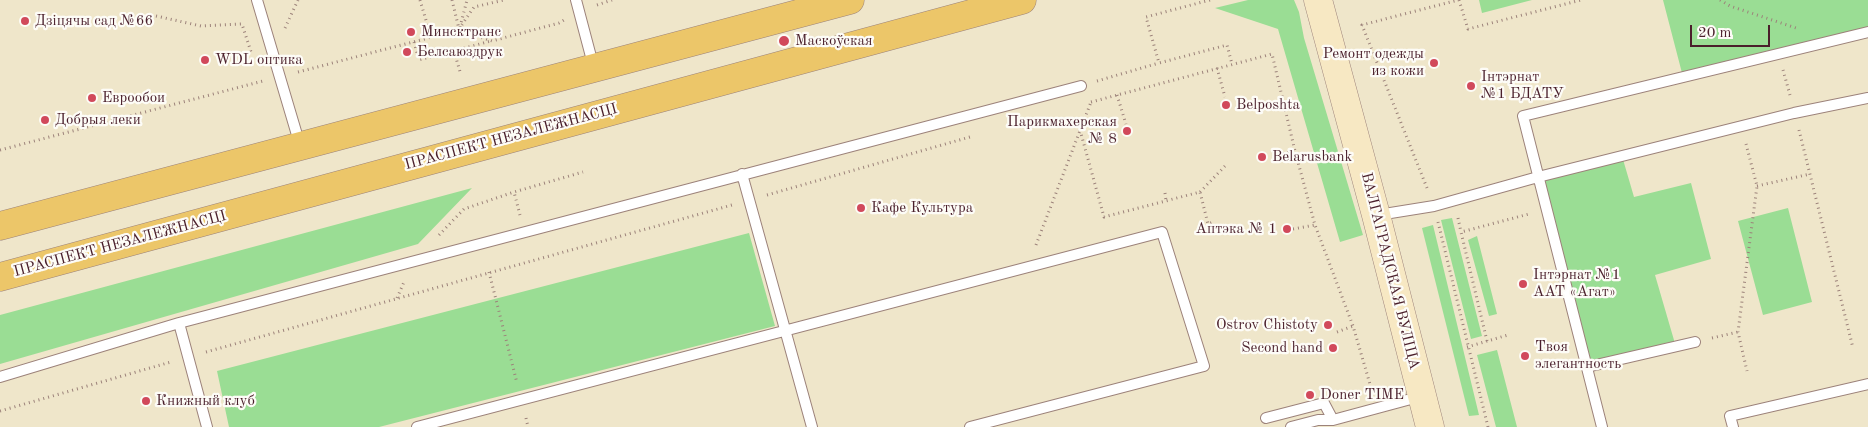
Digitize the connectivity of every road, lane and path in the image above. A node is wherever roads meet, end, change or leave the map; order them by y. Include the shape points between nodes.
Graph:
1 (257, 0) edge
2 (420, 0) edge
3 (452, 0) edge
4 (466, 0) edge
5 (504, 0) edge
6 (576, 0) edge
7 (850, 0) edge
8 (1022, 0) edge
9 (1210, 0) edge
10 (1318, 0) edge
11 (1459, 0) edge
12 (1581, 0) edge
13 (1720, 0) edge
14 (156, 16) dead end
15 (559, 23) dead end
16 (1362, 25) dead end
17 (459, 30) junction
18 (1868, 32) edge
19 (431, 37) junction
20 (1834, 40) junction
21 (492, 41) junction
22 (414, 42) junction
23 (1779, 53) junction
24 (252, 57) dead end
25 (1159, 63) junction
26 (1232, 64) junction
27 (1217, 68) junction
28 (594, 69) junction
29 (258, 74) dead end
30 (279, 76) junction
31 (1099, 80) junction
32 (260, 82) junction
33 (1081, 86) joint
34 (1096, 88) dead end
35 (1117, 94) junction
36 (1094, 95) dead end
37 (1226, 98) dead end
38 (1868, 98) edge
39 (1091, 102) junction
40 (1081, 105) dead end
41 (1794, 113) junction
42 (1126, 124) dead end
43 (1745, 126) junction
44 (1080, 130) junction
45 (977, 135) dead end
46 (300, 145) junction
47 (0, 150) edge
48 (1295, 151) junction
49 (1273, 156) dead end
50 (1227, 164) dead end
51 (583, 172) dead end
52 (742, 174) junction
53 (1810, 174) junction
54 (1538, 177) junction
55 (1758, 186) junction
56 (1200, 192) junction
57 (1165, 193) dead end
58 (749, 200) junction
59 (1166, 201) junction
60 (1546, 209) junction
61 (1376, 215) junction
62 (1213, 222) dead end
63 (522, 223) dead end
64 (1315, 225) junction
65 (0, 226) edge
66 (1293, 229) dead end
67 (1028, 267) junction
68 (488, 272) junction
69 (0, 277) edge
70 (179, 323) junction
71 (1353, 326) junction
72 (786, 331) junction
73 (1337, 332) dead end
74 (1738, 332) junction
75 (1508, 336) dead end
76 (1488, 340) junction
77 (1695, 342) joint
78 (1467, 347) dead end
79 (1853, 348) dead end
80 (189, 357) junction
81 (1587, 367) junction
82 (1747, 371) dead end
83 (0, 377) edge
84 (1868, 384) edge
85 (1422, 396) junction
86 (522, 400) junction
87 (1378, 409) junction
88 (0, 411) edge
89 (1266, 418) dead end
90 (1334, 420) junction
91 (207, 427) edge
92 (417, 427) edge
93 (528, 427) edge
94 (812, 427) edge
95 (970, 427) edge
96 (1291, 427) edge
97 (1430, 427) edge
98 (1602, 427) edge
99 (1733, 427) edge

1 - 30 lane
2 - 19 path
3 - 17 path
4 - 17 path
5 - 17 path via 474,7
6 - 28 lane
7 - 28 main road
8 - 69 main road, ПРАСПЕКТ НЕЗАЛЕЖНАСЦІ
9 - 25 path via 1146,18
10 - 61 main road, ВАЛГАГРАДСКАЯ ВУЛІЦА
11 - 12 path via 1468,29
11 - 16 path
13 - 20 path
14 - 24 path via 200,26 242,24
15 - 21 path
17 - 19 path
17 - 21 path
18 - 20 lane
19 - 22 path
20 - 23 lane
21 - 22 path via 419,60
22 - 30 path
23 - 41 path
23 - 54 lane via 1523,116
25 - 26 path via 1226,45
25 - 31 path
26 - 27 path
26 - 48 path via 1272,54
27 - 35 path
27 - 37 path
28 - 46 main road
29 - 32 path
30 - 32 path
30 - 46 lane
31 - 33 path
31 - 34 path
32 - 47 path
33 - 52 lane
35 - 39 path
35 - 42 path
36 - 39 path
38 - 41 lane
39 - 40 path
39 - 44 path
41 - 43 lane
41 - 53 path
43 - 54 lane
43 - 55 path via 1744,136
44 - 59 path via 1104,217
44 - 67 path
45 - 58 path
46 - 65 main road
48 - 49 path
48 - 64 path
50 - 56 path
51 - 63 path via 514,192
52 - 58 lane
52 - 70 lane
53 - 55 path
53 - 79 path
54 - 60 lane
54 - 61 lane via 1434,206
55 - 74 path
56 - 59 path
56 - 62 path via 1208,224
57 - 59 path
58 - 68 path
58 - 72 lane
60 - 76 path via 1461,232
60 - 81 lane
61 - 85 main road, ВАЛГАГРАДСКАЯ ВУЛІЦА
64 - 66 path
64 - 71 path
67 - 72 lane
67 - 95 lane via 1162,232 1204,366
68 - 80 path
68 - 86 path
70 - 80 lane
70 - 83 lane
71 - 73 path
71 - 87 path
72 - 86 lane
72 - 94 lane
74 - 77 path
74 - 82 path
75 - 76 path
76 - 78 path
77 - 81 lane
80 - 88 path
80 - 91 lane
81 - 98 lane
84 - 99 lane via 1730,416
85 - 87 lane
85 - 97 main road, ВАЛГАГРАДСКАЯ ВУЛІЦА
86 - 92 lane
86 - 93 path
87 - 90 lane
89 - 90 lane via 1324,403
90 - 96 lane via 1318,420

